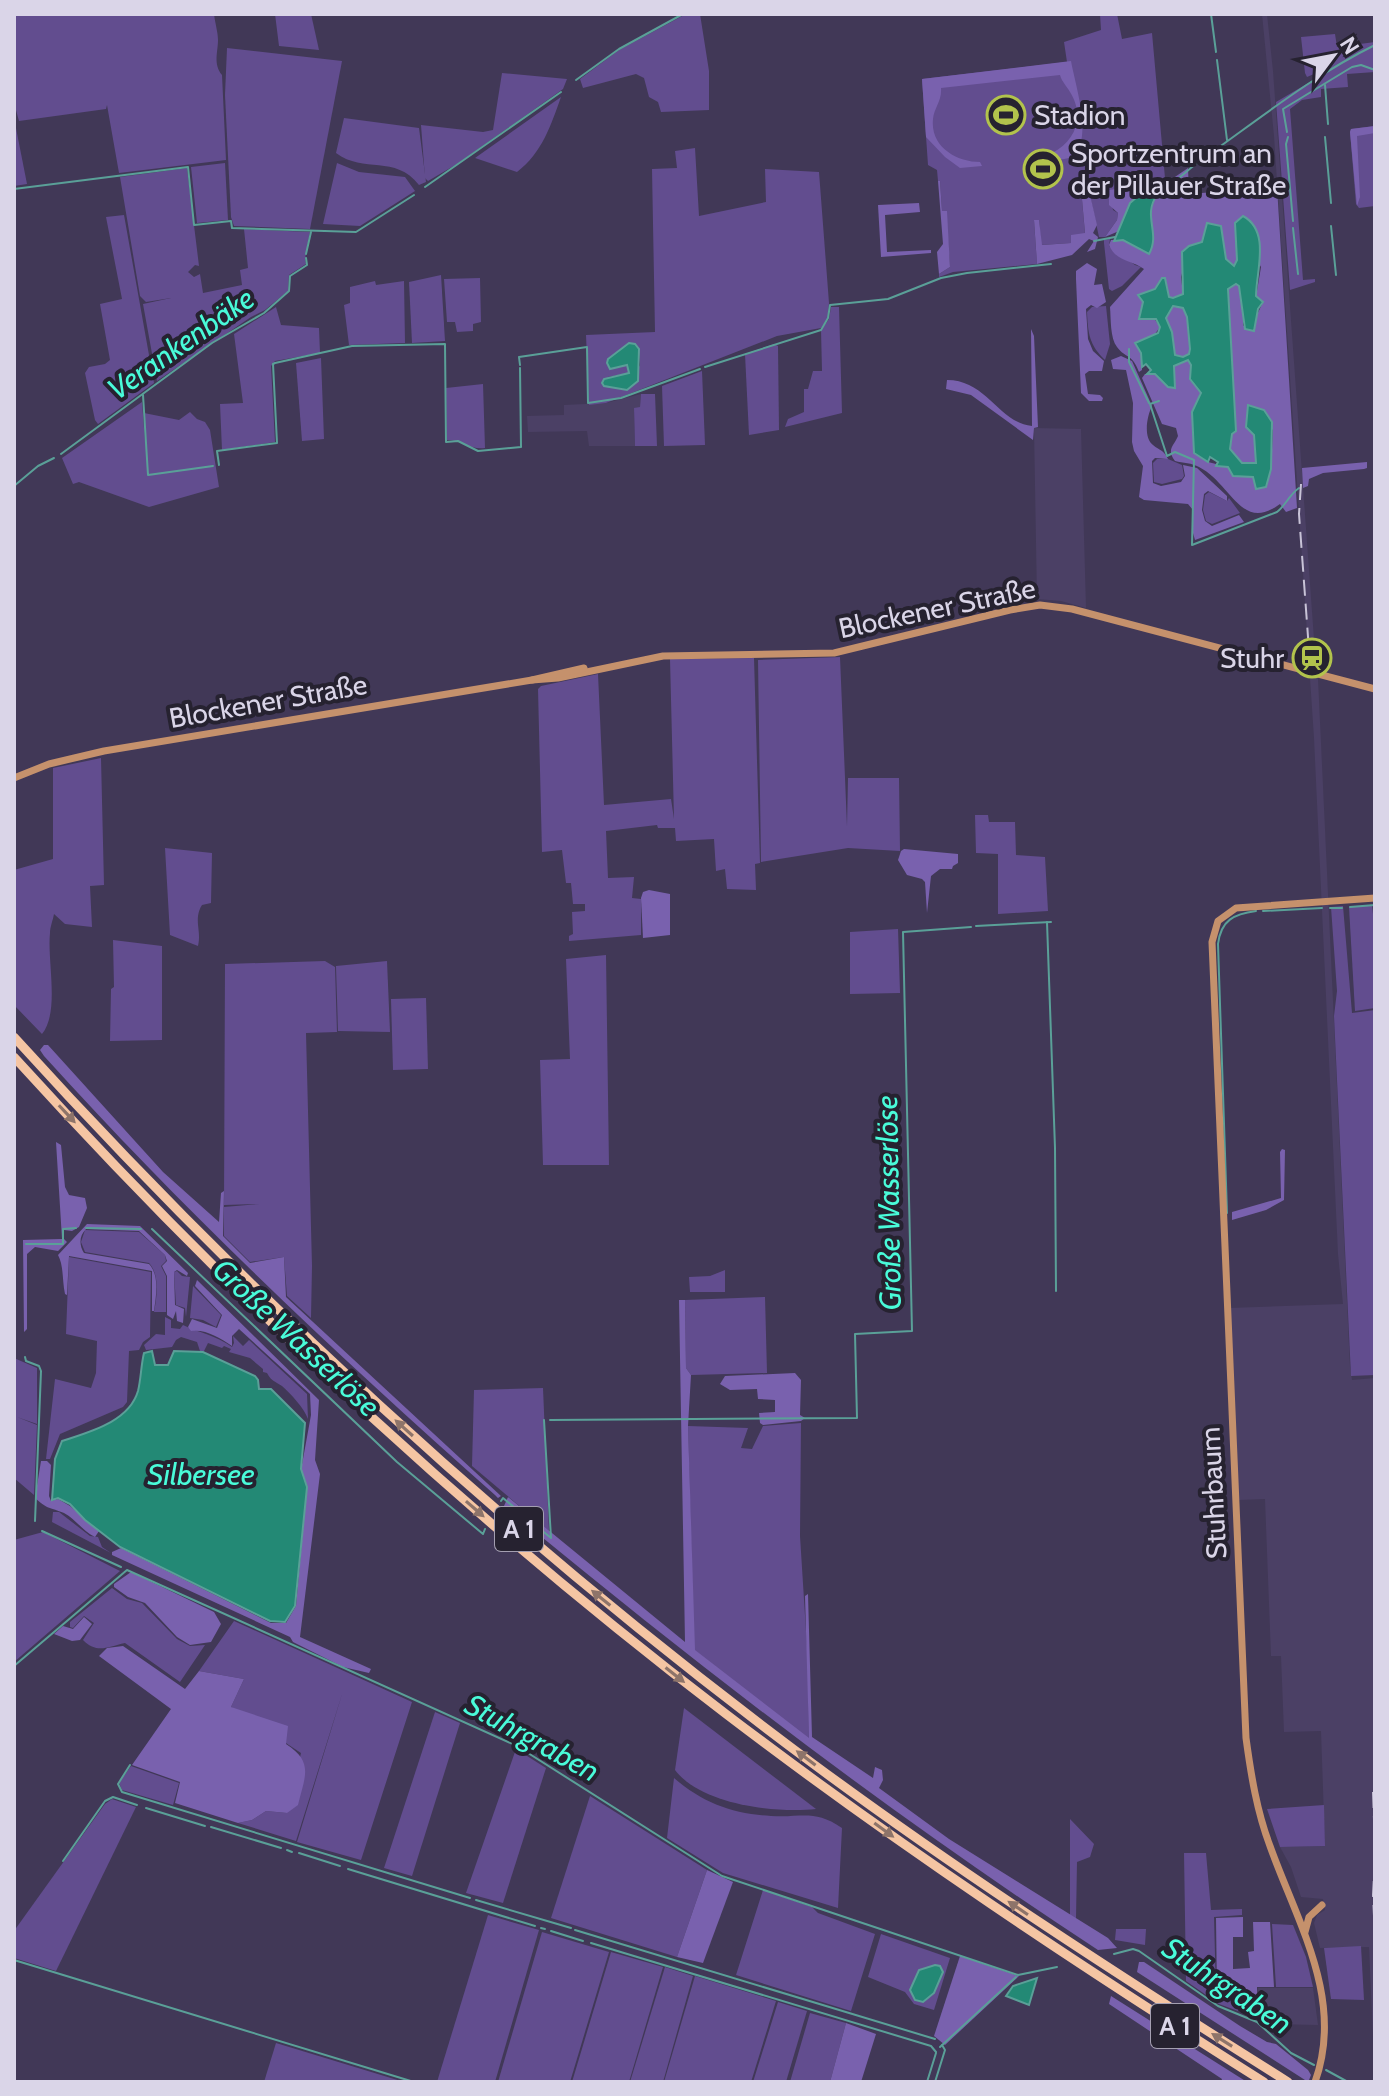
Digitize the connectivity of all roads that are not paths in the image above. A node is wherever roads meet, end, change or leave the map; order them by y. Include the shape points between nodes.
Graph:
1 (1375, 689) edge
2 (14, 778) edge
3 (1375, 898) edge
4 (14, 1037) edge
5 (14, 1057) edge
6 (1322, 1905) dead end
7 (1305, 1934) junction
8 (1316, 2079) edge
9 (1264, 2082) edge
10 (1288, 2082) edge

1 - 2 street, Blockener Straße via 1044,605 834,653 642,659 558,678 104,751
3 - 7 street, Stuhrbaum via 1236,908 1214,929 1212,942 1246,1738 1268,1843
10 -> 4 highway, A 1 via 972,1877 656,1642 406,1430 141,1174
5 -> 9 highway, A 1 via 278,1329 550,1573 792,1764 951,1878
6 - 7 street via 1309,1917
7 - 8 street, Stuhrbaum via 1323,2003 1325,2032

